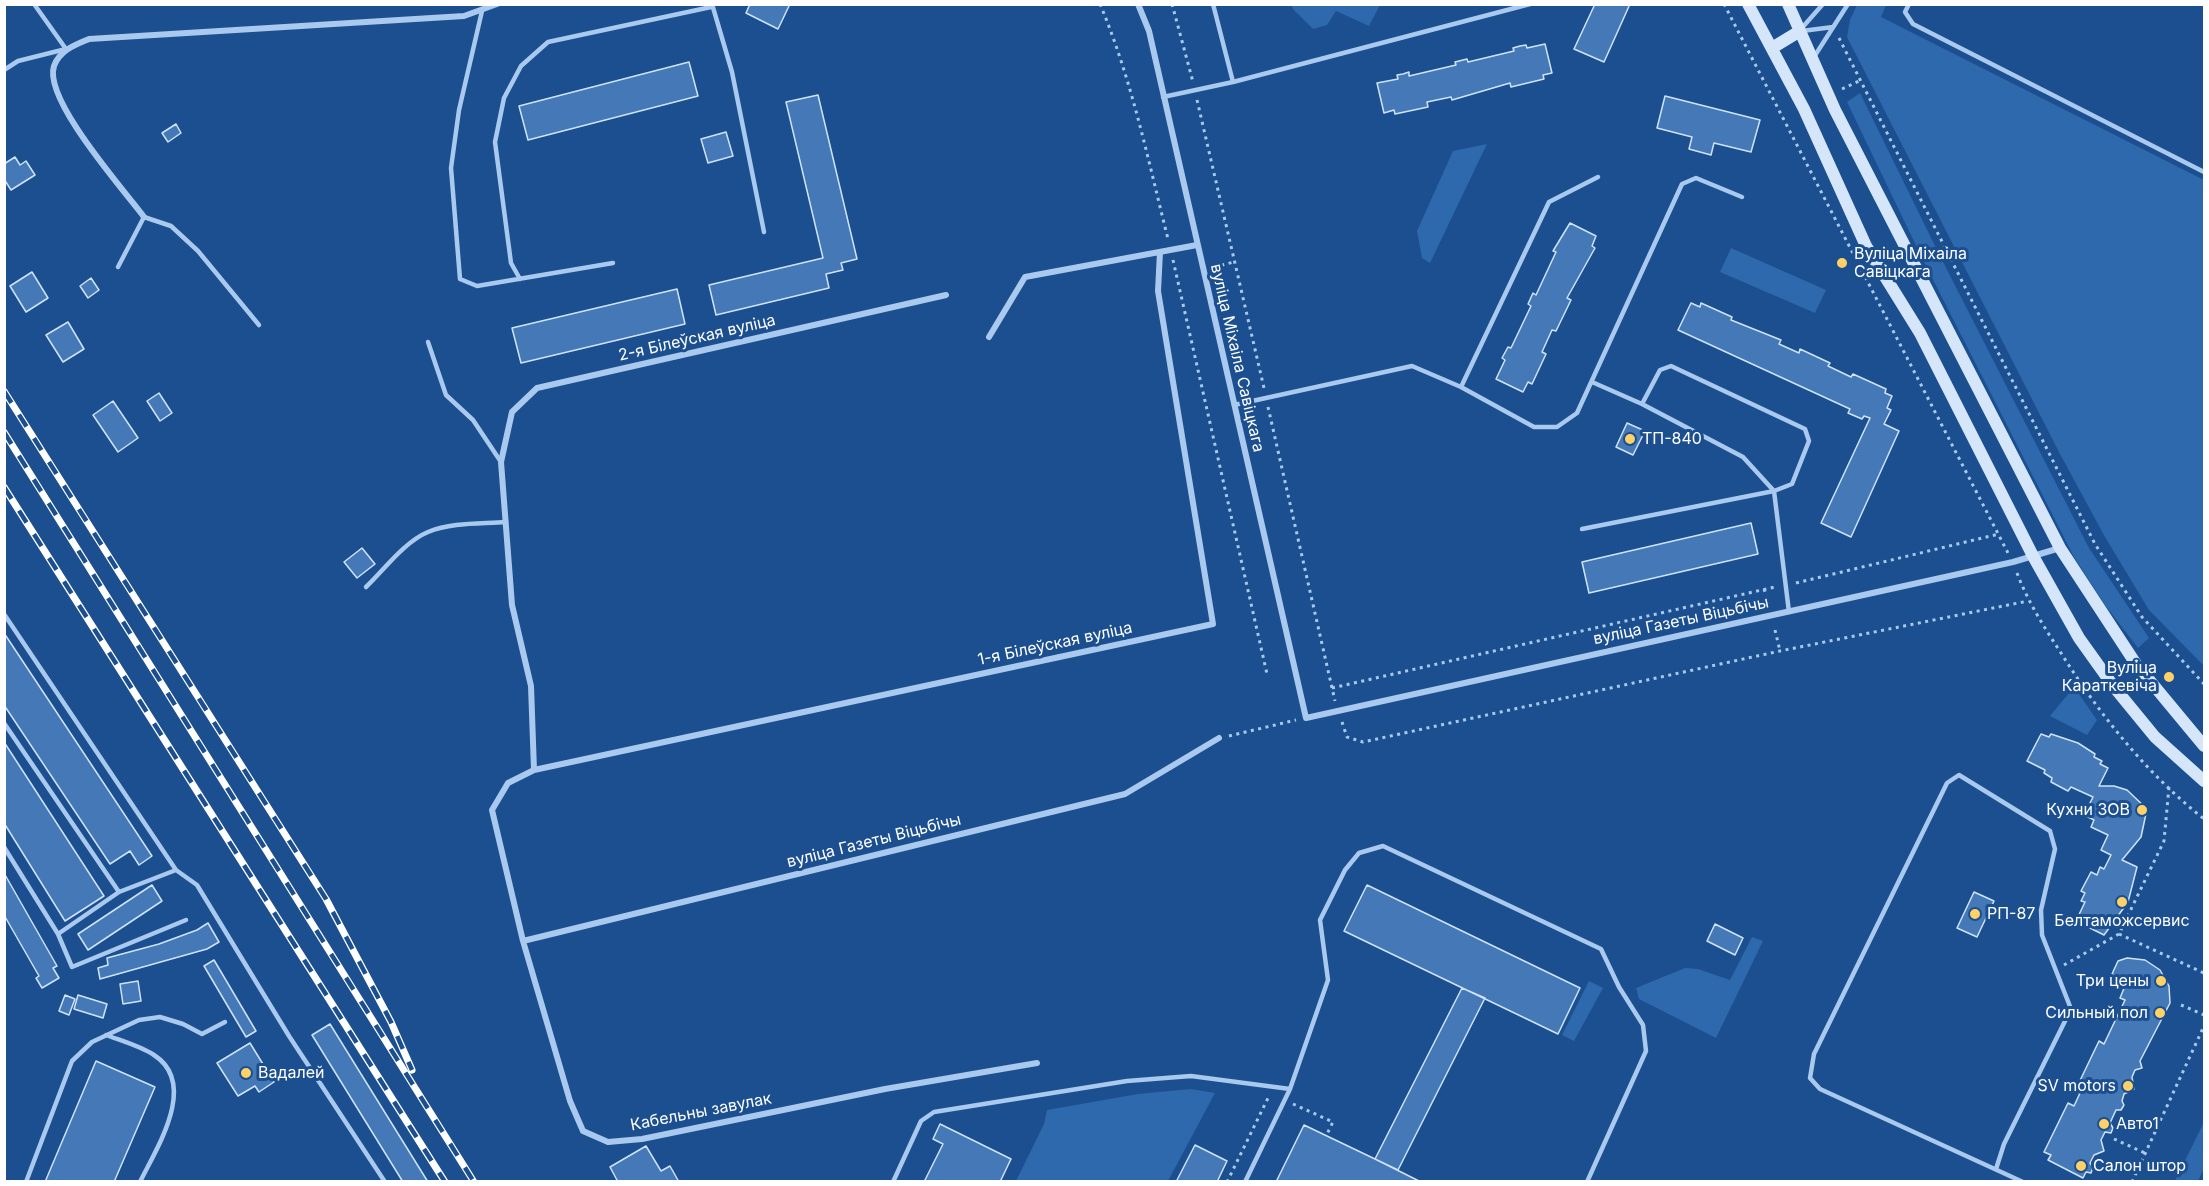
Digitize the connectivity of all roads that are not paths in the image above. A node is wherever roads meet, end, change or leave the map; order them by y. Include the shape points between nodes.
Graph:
1 (34, 4) edge
2 (497, 4) edge
3 (1138, 4) edge
4 (1213, 4) edge
5 (1530, 4) edge
6 (1748, 4) edge
7 (1788, 4) edge
8 (1822, 4) edge
9 (1848, 4) edge
10 (1909, 4) edge
11 (712, 6) edge
12 (482, 11) junction
13 (1833, 27) junction
14 (1800, 31) junction
15 (1772, 48) junction
16 (66, 49) junction
17 (1812, 60) junction
18 (4, 70) edge
19 (1233, 82) junction
20 (1163, 97) junction
21 (2204, 170) edge
22 (1598, 177) dead end
23 (1742, 197) dead end
24 (144, 217) junction
25 (764, 232) dead end
26 (1197, 245) junction
27 (1160, 252) junction
28 (613, 263) dead end
29 (118, 267) dead end
30 (520, 279) junction
31 (946, 296) dead end
32 (259, 325) dead end
33 (989, 337) dead end
34 (428, 342) dead end
35 (1592, 382) junction
36 (1461, 387) junction
37 (1642, 404) junction
38 (1234, 405) junction
39 (501, 462) junction
40 (1774, 491) junction
41 (506, 522) junction
42 (1582, 529) dead end
43 (2060, 548) junction
44 (2033, 556) junction
45 (366, 587) dead end
46 (1789, 612) junction
47 (4, 614) edge
48 (1306, 718) joint
49 (4, 723) edge
50 (1219, 738) road end
51 (2205, 746) edge
52 (534, 770) junction
53 (2205, 781) edge
54 (4, 847) edge
55 (176, 870) junction
56 (119, 892) junction
57 (186, 920) dead end
58 (58, 934) junction
59 (523, 941) junction
60 (225, 1022) dead end
61 (106, 1035) junction
62 (1037, 1063) dead end
63 (1290, 1089) junction
64 (1996, 1169) junction
65 (26, 1182) edge
66 (140, 1182) edge
67 (385, 1182) edge
68 (893, 1182) edge
69 (1245, 1182) edge
70 (1587, 1182) edge
71 (2023, 1182) edge

1 - 16 lane
2 - 12 street
3 - 20 street, вуліца Міхаіла Савіцкага via 1149,31
4 - 19 lane
5 - 19 lane
6 - 15 main road
7 - 14 main road
8 - 14 lane
9 - 13 lane
10 - 21 lane via 1905,12 1913,24
11 - 25 lane via 732,72
11 - 30 lane via 548,42 521,66 504,98 495,142 511,263
12 - 16 street via 464,16 89,39
12 - 30 lane via 459,110 451,168 460,279 477,286
13 - 14 lane
13 - 17 lane
14 - 15 main road
14 - 17 main road
15 - 44 main road via 1866,246 1920,333
16 - 18 lane via 18,61
16 - 24 street via 54,67 54,86 66,113
17 - 43 main road
19 - 20 lane
20 - 26 street, вуліца Міхаіла Савіцкага
22 - 36 lane via 1549,202
23 - 35 lane via 1696,178 1683,184
24 - 29 lane
24 - 32 lane via 171,226 192,244
26 - 27 street
26 - 38 street, вуліца Міхаіла Савіцкага
27 - 33 street via 1025,278
27 - 52 street, 1-я Білеўская вуліца via 1158,291 1213,624
28 - 30 lane
31 - 39 street, 2-я Білеўская вуліца via 537,388 512,412
34 - 39 lane via 446,395 472,420
35 - 36 lane via 1577,413 1557,427 1534,427
35 - 37 lane
36 - 38 lane via 1412,366
37 - 40 lane via 1743,457
37 - 40 lane via 1659,370 1671,366 1805,429 1809,441 1792,484
38 - 48 street, вуліца Міхаіла Савіцкага
39 - 41 street, 2-я Білеўская вуліца
40 - 42 lane
40 - 46 lane
41 - 45 lane via 447,526 426,532
41 - 52 street, 2-я Білеўская вуліца via 512,605 531,686
43 - 44 street, вуліца Газеты Віцьбічы
43 - 51 main road via 2136,664
44 - 46 street, вуліца Газеты Віцьбічы
44 - 53 main road via 2079,638 2114,687 2155,737
46 - 48 street, вуліца Газеты Віцьбічы
47 - 55 lane
49 - 56 lane
50 - 59 street, вуліца Газеты Віцьбічы via 1125,794
52 - 59 street, Кабельны завулак via 508,783 492,810
54 - 58 lane
55 - 56 lane
55 - 67 lane via 197,885 289,1036
56 - 58 lane
57 - 58 lane via 72,967
59 - 62 street, Кабельны завулак via 570,1101 583,1131 608,1142 642,1139 885,1089
60 - 61 lane via 202,1034 160,1017 139,1020
61 - 65 lane via 72,1061
61 - 66 lane via 156,1056 170,1074 175,1094 170,1119
63 - 68 lane via 1191,1076 934,1112 921,1121
63 - 69 lane
63 - 70 lane via 1328,980 1320,920 1345,870 1359,854 1383,846 1601,949 1610,963 1619,987 1643,1025 1646,1052
64 - 64 lane via 2004,1143 2071,1009 2042,936 2041,910 2055,849 2050,831 1959,775 1947,783 1814,1054 1810,1078 1820,1089
64 - 71 lane

